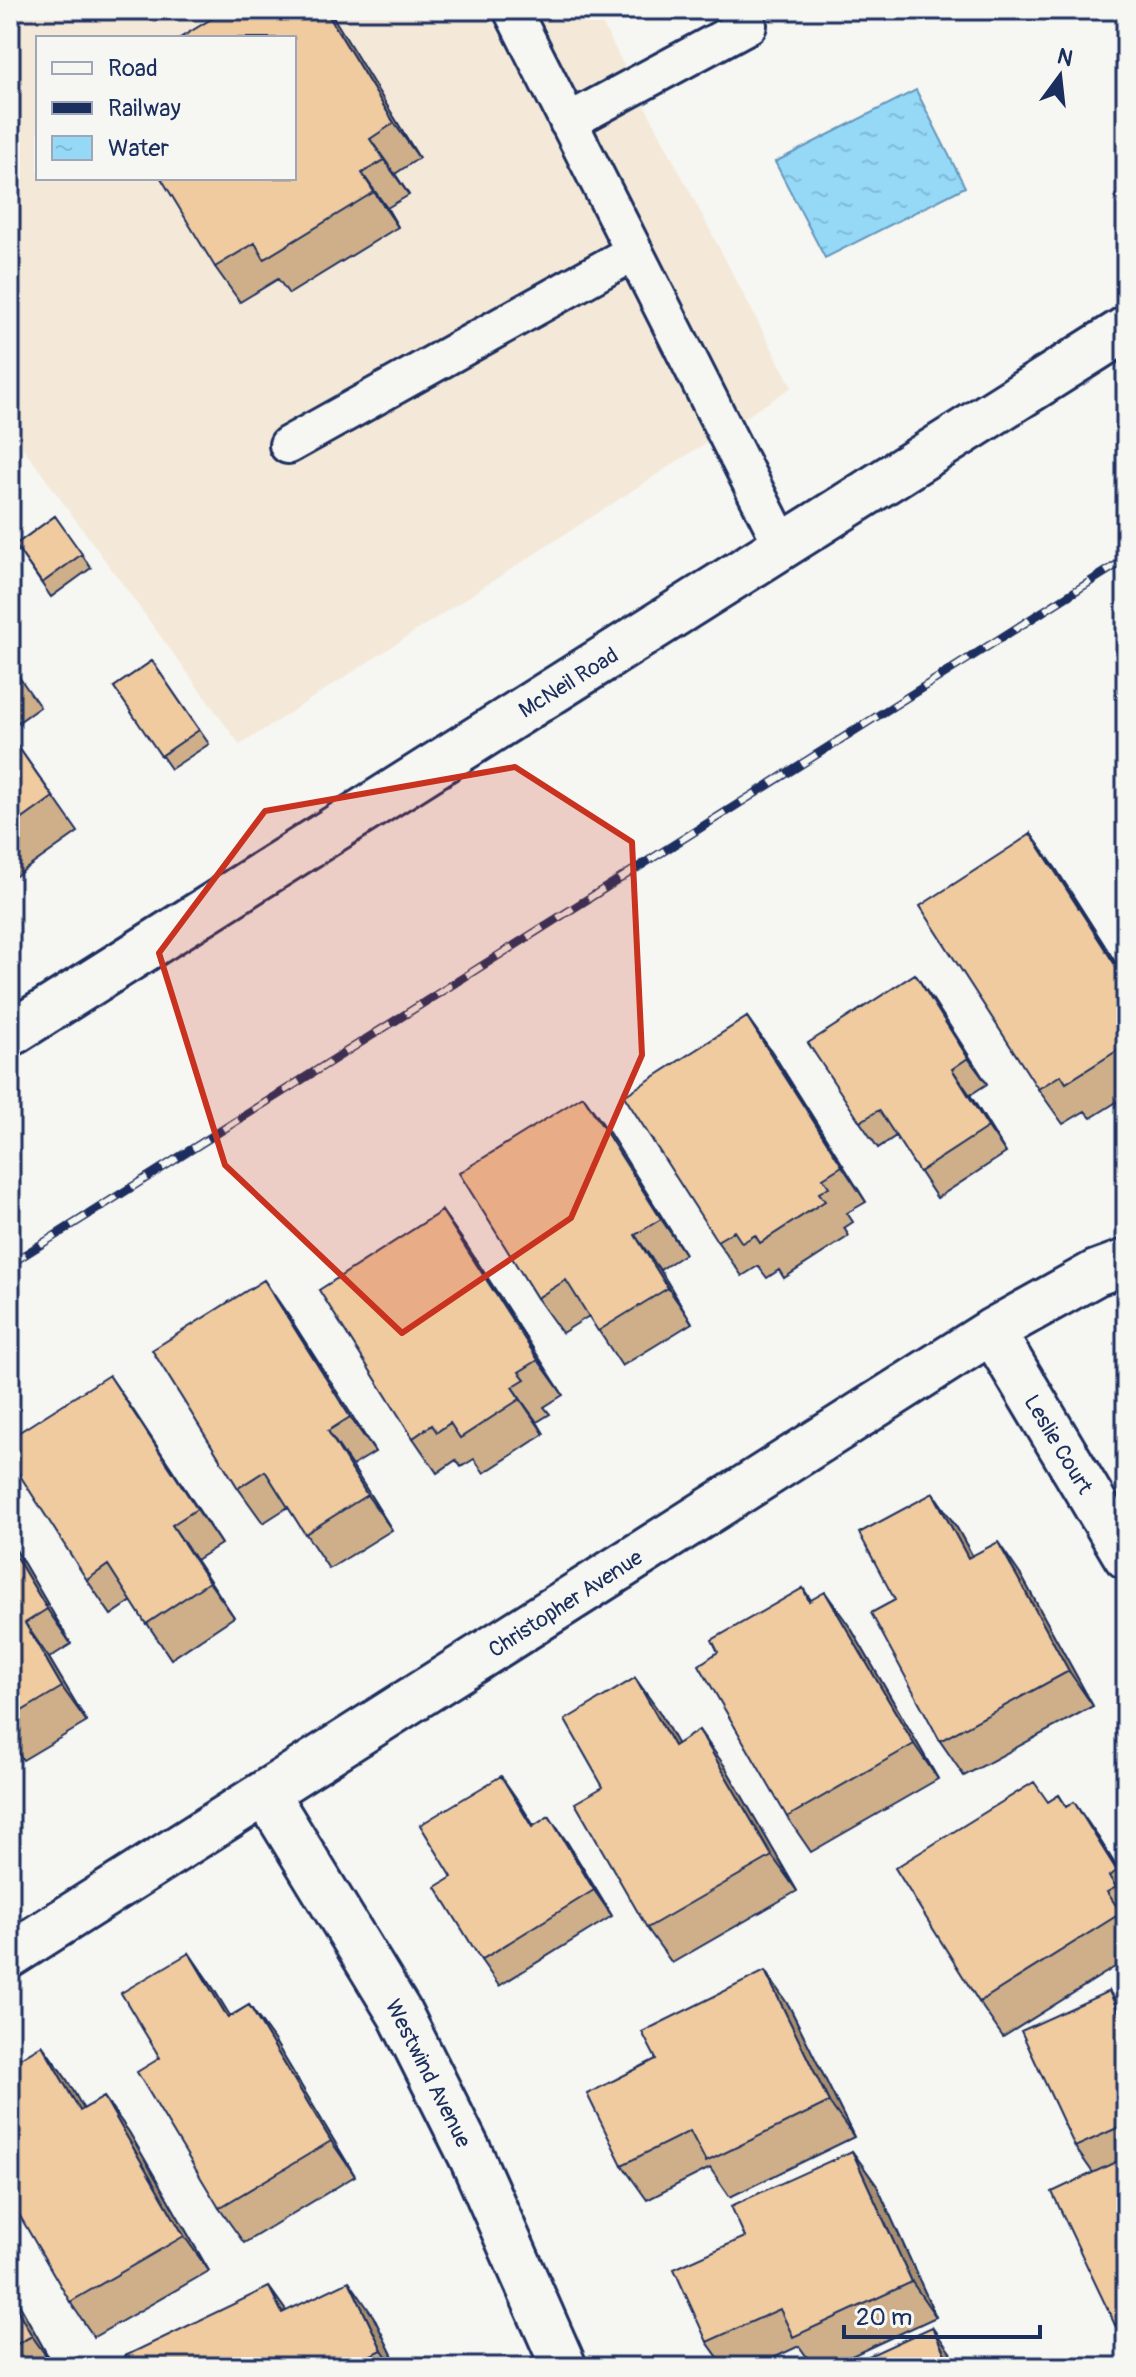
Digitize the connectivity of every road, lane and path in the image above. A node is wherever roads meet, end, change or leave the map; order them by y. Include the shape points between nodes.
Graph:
1 (512, 10) edge
2 (753, 15) edge
3 (568, 122) junction
4 (634, 252) junction
5 (1126, 329) edge
6 (288, 445) dead end
7 (783, 546) junction
8 (10, 1034) edge
9 (1126, 1262) edge
10 (992, 1331) junction
11 (1126, 1556) edge
12 (266, 1794) junction
13 (10, 1955) edge
14 (564, 2367) edge

1 - 3 lane
2 - 3 lane
3 - 4 lane
4 - 6 lane
4 - 7 lane
5 - 7 street, McNeil Road
7 - 8 street, McNeil Road
9 - 10 street, Christopher Avenue
10 - 11 street, Leslie Court
10 - 12 street, Christopher Avenue
12 - 13 street, Christopher Avenue
12 - 14 street, Westwind Avenue via 400,2014 472,2158

